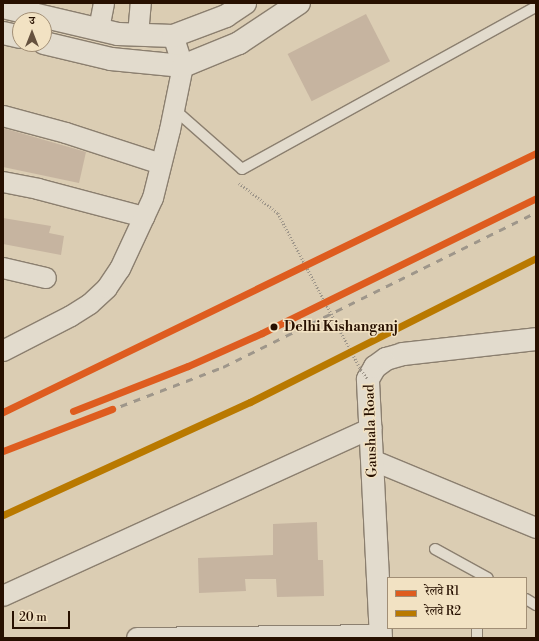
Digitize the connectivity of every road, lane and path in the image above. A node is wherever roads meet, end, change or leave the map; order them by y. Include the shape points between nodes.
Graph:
1 (104, 3) edge
2 (141, 3) edge
3 (245, 3) edge
4 (299, 3) edge
5 (3, 7) edge
6 (536, 7) edge
7 (99, 29) junction
8 (138, 35) junction
9 (173, 36) junction
10 (52, 45) edge
11 (183, 66) junction
12 (175, 110) junction
13 (3, 116) edge
14 (161, 164) junction
15 (3, 182) edge
16 (278, 213) dead end
17 (144, 217) junction
18 (3, 268) edge
19 (46, 278) dead end
20 (536, 339) edge
21 (3, 351) edge
22 (368, 379) junction
23 (371, 428) junction
24 (372, 460) junction
25 (536, 528) edge
26 (435, 549) dead end
27 (474, 574) edge
28 (484, 577) edge
29 (3, 596) edge
30 (527, 600) edge
31 (536, 605) edge
32 (381, 636) edge
33 (301, 637) edge
34 (137, 638) edge

1 - 7 street
2 - 8 street
3 - 9 street via 226,16
4 - 11 street via 239,43
5 - 7 street
6 - 12 lane via 242,169
7 - 8 street via 118,34
8 - 9 street
9 - 11 street
10 - 11 street via 111,59
11 - 12 street
12 - 14 street
13 - 14 street via 66,133
14 - 17 street via 153,198
15 - 17 street
16 - 22 path, bridge
17 - 21 street via 120,269 90,304
18 - 19 street
20 - 22 street, Gaushala Road via 403,354 386,359 375,367
22 - 23 street, Gaushala Road
23 - 24 street, Gaushala Road
23 - 29 street
24 - 25 street
24 - 32 street, Gaushala Road
26 - 27 lane
27 - 28 lane
30 - 31 lane
32 - 33 street
33 - 34 street

